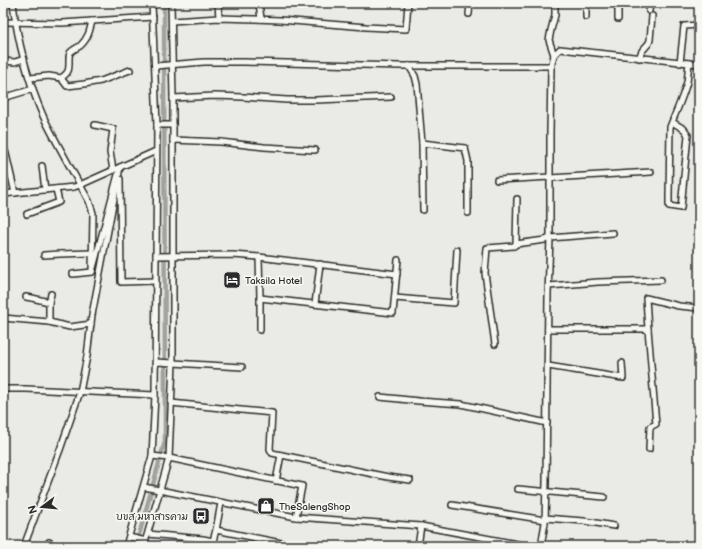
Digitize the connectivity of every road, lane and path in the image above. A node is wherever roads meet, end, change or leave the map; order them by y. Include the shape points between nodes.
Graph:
1 (13, 3) edge
2 (152, 3) edge
3 (171, 3) edge
4 (218, 3) edge
5 (259, 3) edge
6 (408, 3) edge
7 (470, 3) edge
8 (555, 3) edge
9 (586, 3) edge
10 (618, 3) edge
11 (650, 3) edge
12 (649, 11) dead end
13 (469, 14) dead end
14 (652, 16) dead end
15 (153, 17) junction
16 (586, 17) dead end
17 (219, 18) junction
18 (618, 19) dead end
19 (261, 20) junction
20 (92, 21) junction
21 (172, 21) junction
22 (3, 22) edge
23 (15, 22) junction
24 (699, 25) edge
25 (554, 55) junction
26 (639, 58) junction
27 (24, 59) junction
28 (3, 61) edge
29 (680, 63) junction
30 (689, 63) junction
31 (699, 64) edge
32 (173, 65) junction
33 (155, 66) junction
34 (409, 66) junction
35 (552, 66) junction
36 (130, 70) dead end
37 (30, 78) junction
38 (61, 78) junction
39 (33, 89) junction
40 (391, 97) dead end
41 (3, 98) edge
42 (173, 98) junction
43 (672, 122) junction
44 (95, 125) dead end
45 (157, 125) junction
46 (173, 125) junction
47 (173, 140) junction
48 (422, 143) junction
49 (3, 146) edge
50 (315, 150) dead end
51 (156, 151) junction
52 (42, 166) dead end
53 (120, 167) junction
54 (113, 170) junction
55 (651, 172) dead end
56 (550, 178) junction
57 (497, 180) dead end
58 (80, 185) junction
59 (56, 189) junction
60 (45, 190) junction
61 (15, 193) junction
62 (3, 194) edge
63 (517, 199) dead end
64 (423, 210) dead end
65 (468, 213) dead end
66 (27, 214) dead end
67 (612, 233) dead end
68 (550, 238) junction
69 (516, 244) junction
70 (457, 250) dead end
71 (92, 253) junction
72 (44, 255) dead end
73 (156, 256) junction
74 (173, 256) junction
75 (259, 256) junction
76 (398, 260) dead end
77 (320, 264) junction
78 (92, 272) junction
79 (73, 274) dead end
80 (397, 274) junction
81 (661, 280) dead end
82 (156, 281) junction
83 (549, 286) junction
84 (51, 294) dead end
85 (26, 297) dead end
86 (260, 298) junction
87 (395, 298) junction
88 (49, 302) junction
89 (315, 304) junction
90 (699, 308) edge
91 (3, 318) edge
92 (49, 322) junction
93 (91, 324) junction
94 (648, 329) junction
95 (260, 330) dead end
96 (548, 330) junction
97 (495, 344) dead end
98 (156, 362) junction
99 (173, 363) junction
100 (622, 363) dead end
101 (548, 366) junction
102 (242, 367) dead end
103 (3, 389) edge
104 (80, 392) junction
105 (155, 395) junction
106 (380, 397) dead end
107 (171, 403) junction
108 (547, 423) junction
109 (648, 449) dead end
110 (281, 455) junction
111 (152, 456) junction
112 (169, 458) junction
113 (410, 480) dead end
114 (276, 481) junction
115 (144, 487) junction
116 (518, 489) dead end
117 (161, 490) junction
118 (546, 492) junction
119 (604, 497) dead end
120 (221, 503) junction
121 (452, 505) dead end
122 (296, 517) junction
123 (545, 519) junction
124 (421, 526) junction
125 (614, 526) dead end
126 (216, 530) junction
127 (148, 534) junction
128 (129, 537) junction
129 (145, 544) edge
130 (212, 544) edge
131 (24, 546) edge
132 (126, 546) edge
133 (280, 546) edge
134 (418, 546) edge
135 (528, 546) edge
136 (541, 546) edge

1 - 23 street
2 - 15 street
3 - 21 street
4 - 17 street
5 - 19 street
6 - 19 street via 406,29
7 - 13 street
8 - 25 street via 550,40
9 - 16 street
10 - 18 street
11 - 12 street
14 - 26 street via 650,40
15 - 20 street
15 - 33 street
17 - 19 street
17 - 21 street
20 - 23 street
20 - 38 street via 86,39 70,53 69,70
21 - 32 street
22 - 23 street
23 - 27 street
24 - 29 street via 684,26
25 - 26 street via 560,49
25 - 35 street
26 - 29 street
27 - 28 street via 15,62
27 - 37 street
29 - 30 street
30 - 31 street
30 - 43 street via 687,82
32 - 33 street
32 - 34 street via 245,62
32 - 42 street
33 - 45 street
34 - 35 street
34 - 48 street via 417,84
35 - 56 street
36 - 38 street via 101,81 67,86
37 - 38 street
37 - 39 street
39 - 41 street
39 - 58 street via 44,117
40 - 42 street via 316,100 215,96
42 - 46 street
43 - 43 street via 688,134 681,208 670,206
44 - 54 street via 112,129 110,152
45 - 46 street
45 - 51 street
46 - 47 street
47 - 50 street
47 - 74 street
48 - 64 street
48 - 65 street via 464,148 468,162
49 - 61 street
51 - 53 street
51 - 73 street
52 - 60 street
53 - 54 street
53 - 78 street
53 - 82 street via 121,282
53 - 93 street
54 - 58 street
55 - 56 street
56 - 57 street
56 - 68 street
58 - 59 street
58 - 71 street via 93,213
59 - 60 street
59 - 66 street via 59,202
60 - 61 street
61 - 62 street
63 - 69 street
67 - 68 street
68 - 69 street
68 - 83 street
69 - 97 street via 487,248 485,273
70 - 87 street via 454,303
71 - 72 street
71 - 78 street
73 - 74 street
73 - 82 street
74 - 75 street
74 - 99 street
75 - 77 street
75 - 86 street
76 - 80 street
77 - 80 street
77 - 89 street
78 - 79 street
80 - 87 street
81 - 83 street
82 - 98 street
83 - 96 street
84 - 88 street
85 - 88 street
86 - 89 street
86 - 95 street
87 - 89 street via 393,313
88 - 92 street
90 - 94 street via 646,298
91 - 92 street
92 - 93 street via 70,327
93 - 104 street
94 - 96 street
94 - 109 street via 656,424 650,427
96 - 101 street
98 - 99 street
98 - 105 street
99 - 102 street
99 - 107 street
100 - 101 street via 623,378
101 - 108 street
103 - 104 street
104 - 105 street
104 - 131 street
105 - 111 street
106 - 108 street via 461,404
107 - 110 street via 272,413 270,449 272,453
107 - 112 street
108 - 118 street
110 - 113 street
110 - 114 street
111 - 112 street
111 - 115 street
112 - 114 street
112 - 117 street
114 - 122 street via 302,486
115 - 117 street
115 - 128 street
116 - 118 street
117 - 120 street
117 - 127 street
118 - 119 street
118 - 123 street
120 - 122 street
120 - 126 street
121 - 123 street
122 - 124 street
123 - 125 street
123 - 136 street
124 - 134 street
124 - 135 street
126 - 130 street
126 - 133 street via 281,543
127 - 129 street
127 - 130 street via 203,539
128 - 129 street
128 - 132 street

